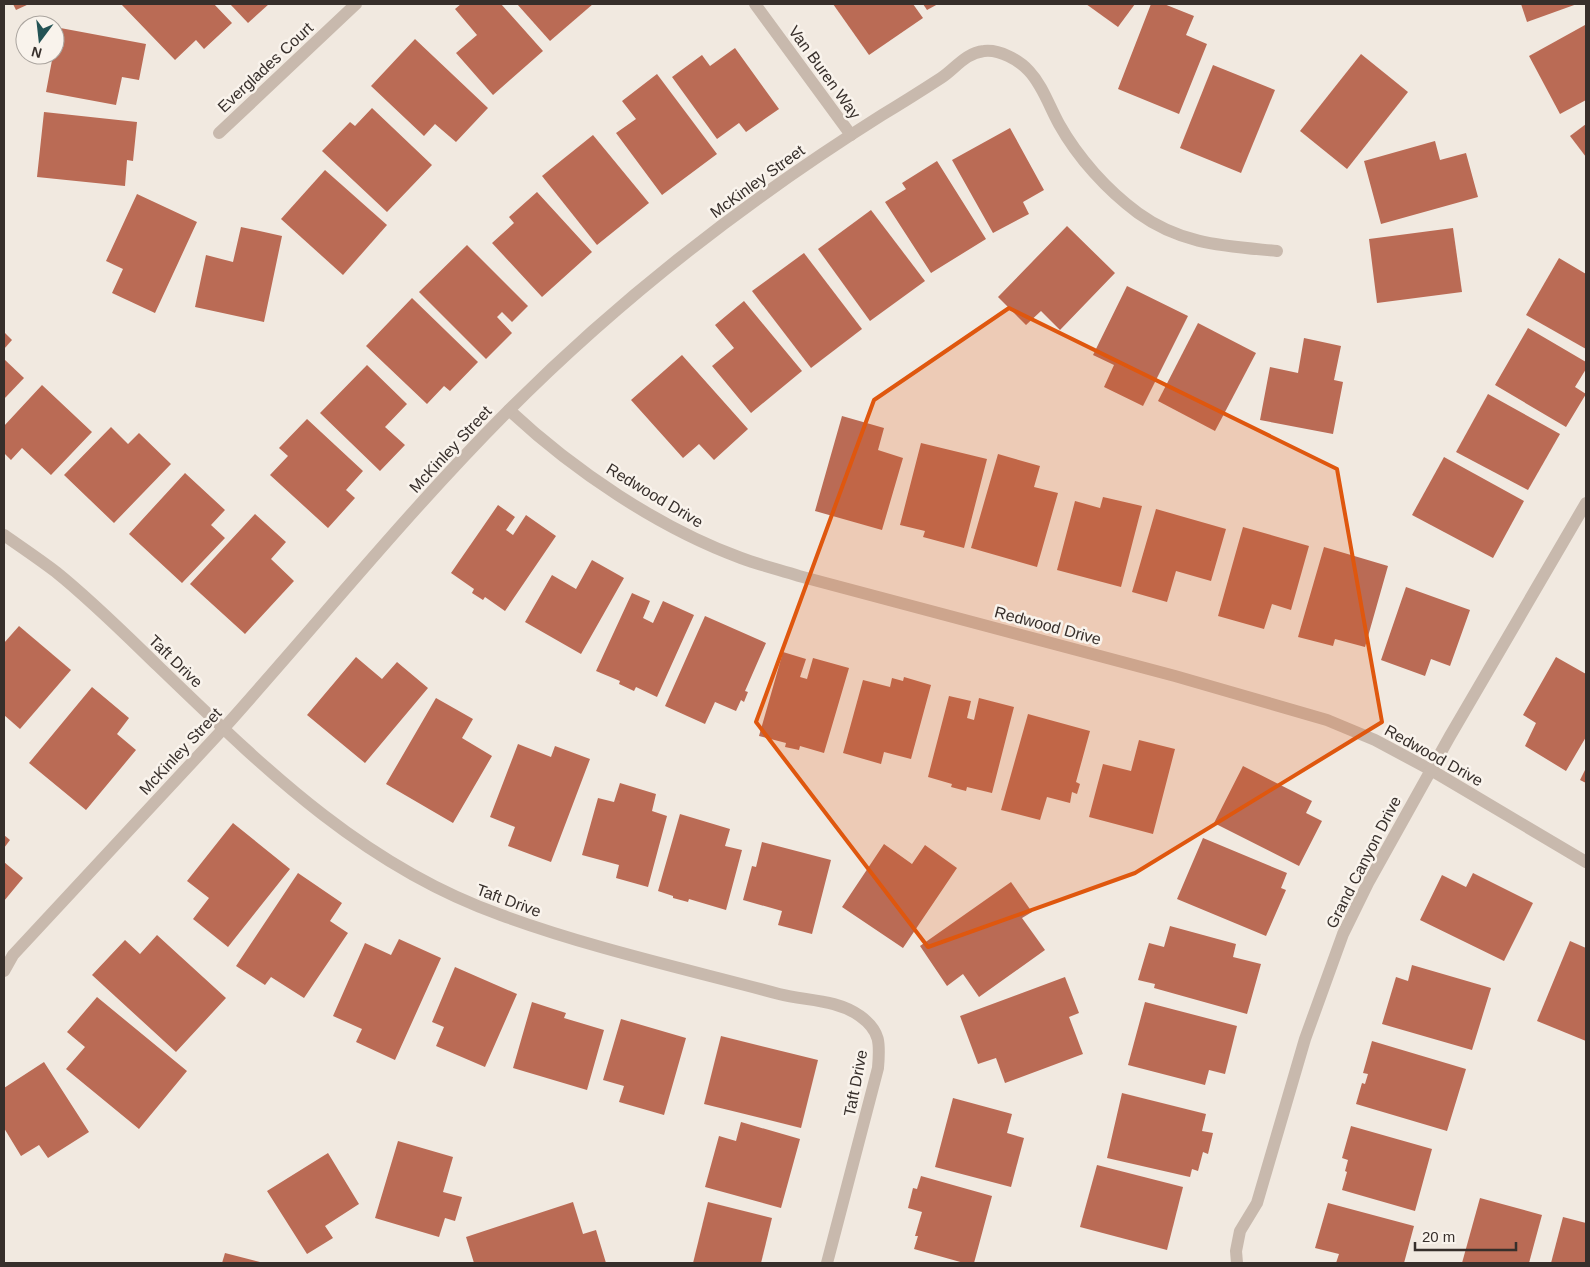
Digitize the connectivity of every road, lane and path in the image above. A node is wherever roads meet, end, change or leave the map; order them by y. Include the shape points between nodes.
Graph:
1 (356, 4) edge
2 (754, 4) edge
3 (218, 133) dead end
4 (850, 135) junction
5 (1277, 251) dead end
6 (509, 410) junction
7 (1586, 504) edge
8 (4, 535) edge
9 (223, 728) junction
10 (1430, 770) junction
11 (1586, 862) edge
12 (4, 971) edge
13 (827, 1263) edge
14 (1237, 1263) edge

1 - 3 street, Everglades Court
2 - 4 street, Van Buren Way
4 - 5 street, McKinley Street via 947,74 970,55 985,51 1004,54 1032,74 1060,126 1100,180 1138,213 1170,232 1210,245
4 - 6 street, McKinley Street via 708,236 633,296
6 - 9 street, McKinley Street
6 - 10 street, Redwood Drive via 533,433 647,512 741,558 1272,702 1375,740
7 - 10 street, Grand Canyon Drive
8 - 9 street, Taft Drive via 55,571 96,607
9 - 12 street, McKinley Street via 13,955
9 - 13 street, Taft Drive via 298,797 340,830 383,858 464,900 547,930 788,996 840,1005 876,1030 880,1050 878,1068
10 - 11 street, Redwood Drive
10 - 14 street, Grand Canyon Drive via 1343,934 1305,1039 1257,1203 1240,1231

